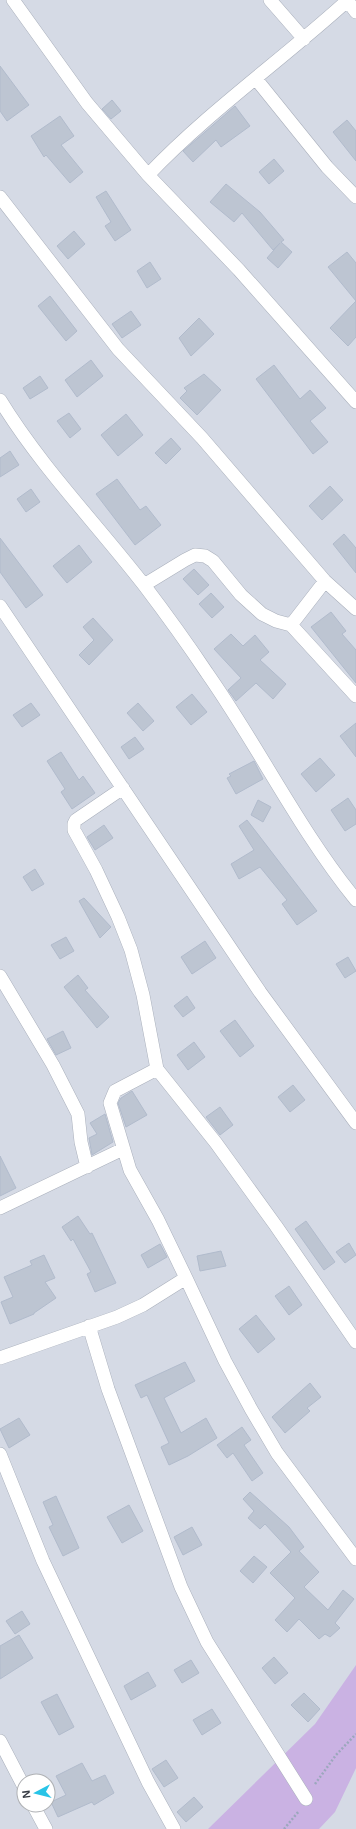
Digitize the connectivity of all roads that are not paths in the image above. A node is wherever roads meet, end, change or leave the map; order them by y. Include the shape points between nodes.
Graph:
1 (13, 0) edge
2 (270, 0) edge
3 (347, 0) edge
4 (356, 12) edge
5 (304, 39) junction
6 (256, 79) junction
7 (148, 175) junction
8 (0, 197) edge
9 (356, 197) edge
10 (0, 400) edge
11 (356, 402) edge
12 (326, 581) junction
13 (144, 585) junction
14 (0, 606) edge
15 (356, 609) edge
16 (291, 625) junction
17 (356, 696) edge
18 (123, 788) junction
19 (356, 900) edge
20 (0, 976) edge
21 (157, 1069) junction
22 (356, 1123) edge
23 (123, 1149) junction
24 (87, 1167) junction
25 (0, 1208) edge
26 (186, 1278) junction
27 (89, 1326) junction
28 (356, 1342) edge
29 (0, 1358) edge
30 (0, 1454) edge
31 (356, 1559) edge
32 (0, 1741) edge
33 (17, 1773) edge
34 (306, 1799) road end
35 (37, 1813) edge
36 (46, 1829) edge
37 (174, 1829) edge

1 - 7 street via 88,103
2 - 5 street
3 - 4 street
3 - 5 street
5 - 6 street
6 - 7 street via 184,138
6 - 9 street via 327,167
7 - 11 street via 239,270
8 - 12 street via 118,349 202,438
10 - 13 street via 76,503
12 - 15 street
12 - 16 street
13 - 16 street via 195,555 205,556 213,561 241,596 262,614
13 - 19 street via 208,674 331,869
14 - 18 street
16 - 17 street
18 - 21 street via 76,820 74,830 96,870 131,950 143,995
18 - 22 street via 260,992
20 - 24 street via 53,1065 78,1114
21 - 23 street via 120,1088 112,1097 110,1103
21 - 28 street via 221,1150
23 - 24 street
23 - 26 street via 130,1170
24 - 25 street
26 - 27 street via 143,1305
26 - 31 street via 225,1361 277,1453
27 - 29 street
27 - 34 street via 117,1416 181,1587 207,1642
30 - 37 street via 43,1561 148,1782
32 - 33 street
35 - 36 street

